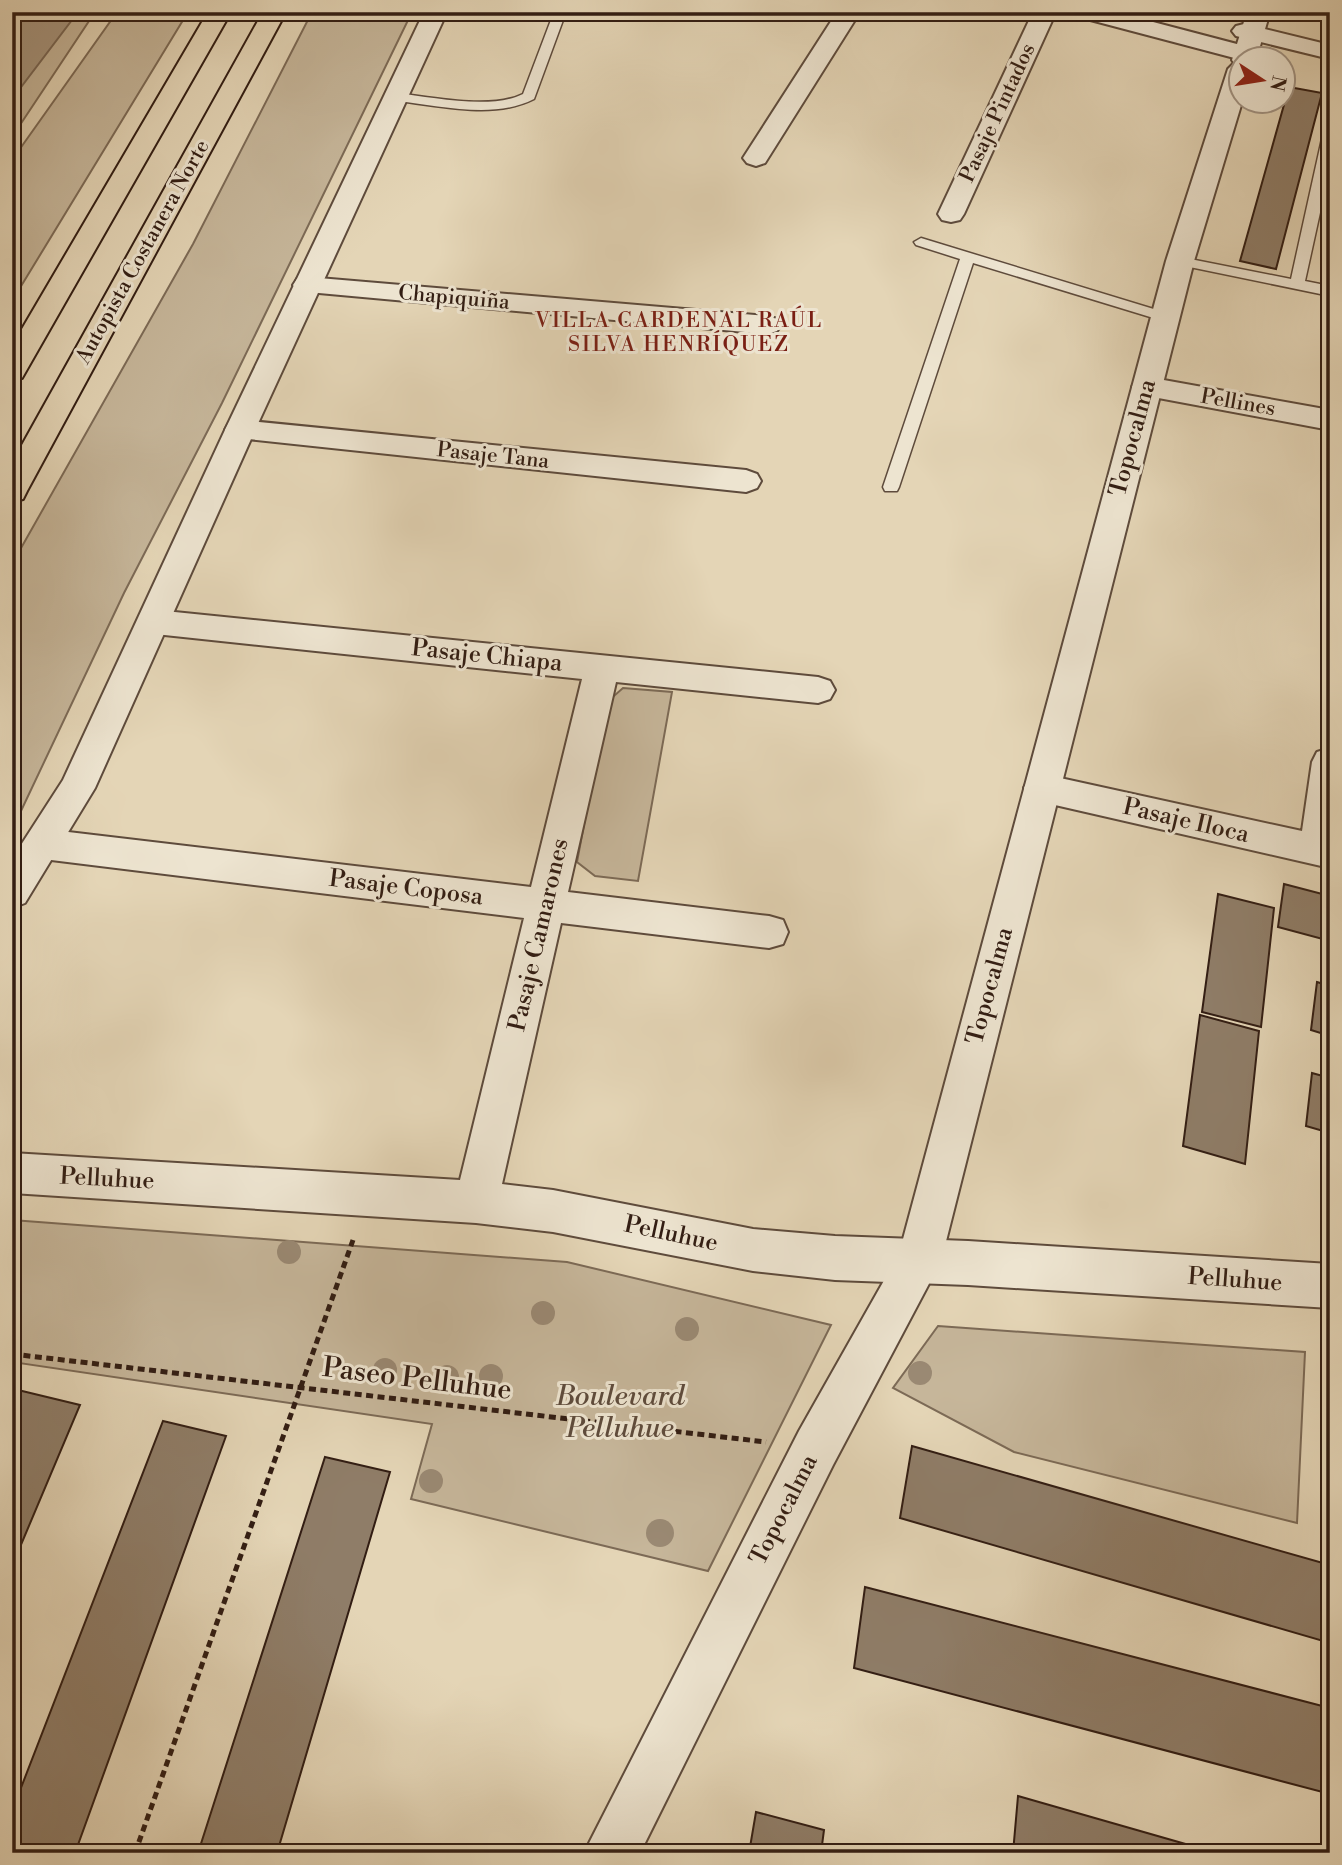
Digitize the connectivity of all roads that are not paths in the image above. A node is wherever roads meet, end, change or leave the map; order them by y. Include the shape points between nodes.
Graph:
1 (220, 12) edge
2 (275, 12) edge
3 (436, 12) edge
4 (560, 12) edge
5 (849, 12) edge
6 (1045, 12) edge
7 (1087, 12) edge
8 (1171, 12) edge
9 (1248, 45) edge
10 (1330, 52) edge
11 (1296, 65) edge
12 (1330, 74) edge
13 (396, 97) junction
14 (1330, 134) edge
15 (757, 158) dead end
16 (951, 214) dead end
17 (921, 242) dead end
18 (968, 256) junction
19 (1180, 261) junction
20 (307, 285) junction
21 (1297, 285) junction
22 (1330, 291) edge
23 (1165, 317) junction
24 (768, 325) dead end
25 (12, 371) edge
26 (1147, 387) junction
27 (1330, 420) edge
28 (240, 430) junction
29 (746, 481) dead end
30 (891, 487) dead end
31 (12, 491) edge
32 (155, 622) junction
33 (602, 668) junction
34 (818, 690) dead end
35 (1330, 762) edge
36 (1042, 788) junction
37 (43, 844) junction
38 (1324, 852) edge
39 (12, 892) edge
40 (547, 905) junction
41 (769, 932) dead end
42 (12, 1174) edge
43 (476, 1202) junction
44 (919, 1261) junction
45 (1330, 1286) edge
46 (611, 1853) edge

1 - 25 highway
2 - 31 highway, Autopista Costanera Norte
3 - 13 street
4 - 13 lane via 529,96 520,103 501,106
5 - 15 street
6 - 16 street, Pasaje Pintados
7 - 9 street
8 - 9 street
9 - 10 street
9 - 19 street, Topocalma
11 - 12 street
13 - 20 street
14 - 21 lane
17 - 18 lane
18 - 23 lane
18 - 30 lane
19 - 21 lane
19 - 23 street, Topocalma
20 - 24 street, Chapiquiña
20 - 28 street
21 - 22 lane
23 - 26 street, Topocalma
26 - 27 street, Pellines
26 - 36 street, Topocalma
28 - 29 street, Pasaje Tana
28 - 32 street
32 - 33 street, Pasaje Chiapa
32 - 37 street via 77,788
33 - 34 street, Pasaje Chiapa
33 - 40 street, Pasaje Camarones
35 - 38 street
36 - 38 street, Pasaje Iloca
36 - 44 street, Topocalma
37 - 39 street
37 - 40 street, Pasaje Coposa
40 - 41 street, Pasaje Coposa
40 - 43 street, Pasaje Camarones
42 - 43 street, Pelluhue
43 - 44 street, Pelluhue via 553,1211 753,1250
44 - 45 street, Pelluhue
44 - 46 street, Topocalma via 816,1448

